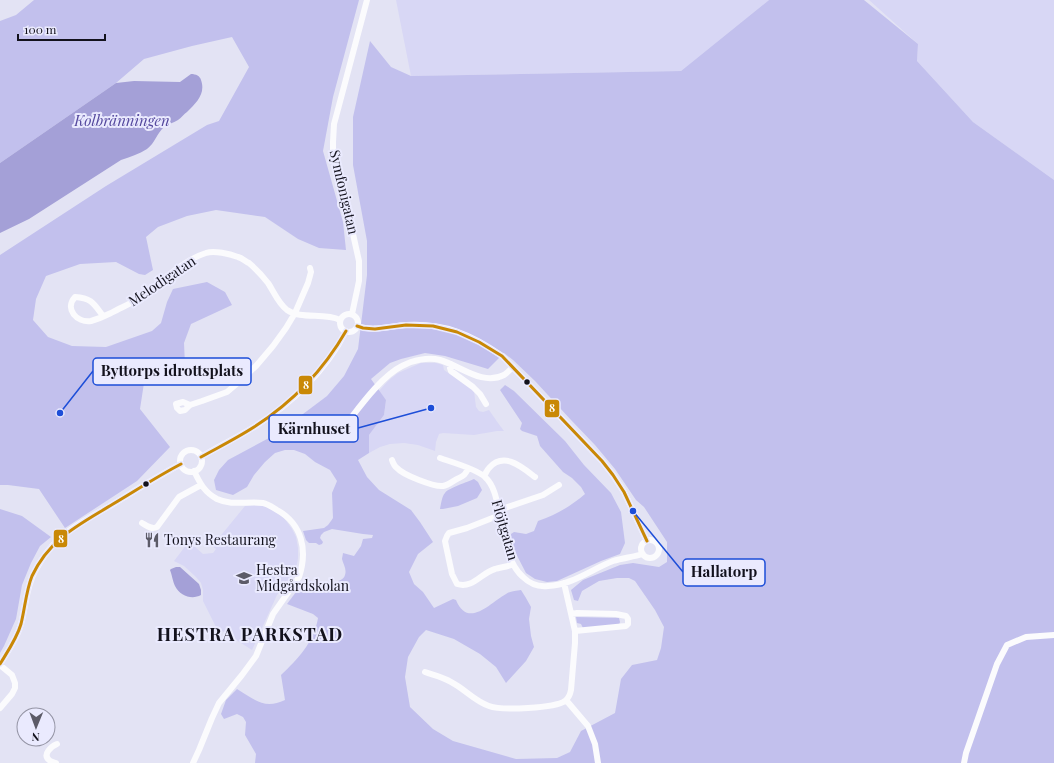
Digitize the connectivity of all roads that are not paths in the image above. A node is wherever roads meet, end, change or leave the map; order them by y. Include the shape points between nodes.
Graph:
1 (367, 0) edge
2 (310, 268) dead end
3 (295, 314) junction
4 (352, 314) junction
5 (103, 316) junction
6 (340, 320) junction
7 (357, 326) junction
8 (346, 332) junction
9 (451, 364) junction
10 (513, 367) junction
11 (486, 404) dead end
12 (190, 405) dead end
13 (346, 423) dead end
14 (201, 457) junction
15 (440, 458) dead end
16 (392, 460) dead end
17 (181, 464) junction
18 (468, 468) junction
19 (194, 471) junction
20 (484, 476) junction
21 (535, 477) dead end
22 (201, 485) junction
23 (559, 485) dead end
24 (499, 513) junction
25 (142, 523) dead end
26 (647, 541) junction
27 (643, 554) junction
28 (513, 564) junction
29 (564, 583) junction
30 (572, 614) junction
31 (575, 631) junction
32 (1054, 635) edge
33 (0, 665) edge
34 (425, 672) dead end
35 (566, 700) junction
36 (0, 708) edge
37 (57, 744) dead end
38 (56, 763) edge
39 (193, 763) edge
40 (598, 763) edge
41 (964, 763) edge

1 - 4 street, Symfonigatan via 334,124 333,142 334,156 359,261 359,281
2 - 3 street via 308,283
3 - 5 street, Melodigatan via 287,310 276,297 257,269 240,258 225,253 207,252 178,268 137,300
3 - 6 street via 329,316
3 - 12 street via 274,346 240,381 227,392
4 - 6 street via 345,315
4 - 7 street via 358,320
5 - 5 street, Melodigatan via 87,298 75,296 72,300 72,312 84,321
6 - 8 street via 340,327
7 - 8 street
7 - 10 street via 378,329 415,325 453,330 485,344
8 - 14 street via 328,361 301,391 255,426
9 - 10 street via 484,379 505,375
9 - 11 street via 451,371 473,387
9 - 13 street via 428,359 402,365 384,379
10 - 26 street via 613,475
14 - 17 street via 196,452 185,452 180,460
14 - 19 street via 200,465
15 - 18 street
16 - 18 street via 400,471 440,486 445,486 465,475
17 - 19 street via 187,471
17 - 33 street via 58,539 32,577 18,632
18 - 20 street
19 - 22 street
20 - 21 street via 490,467 503,460 511,461
20 - 24 street, Flöjtgatan via 493,490
22 - 25 street via 179,497 154,529
22 - 39 street via 221,501 265,504 281,512 298,531 303,555 299,577 274,614 256,656 219,703
23 - 24 street via 543,495
24 - 28 street, Flöjtgatan
24 - 28 street via 468,528 449,533 445,541 452,574 457,584 463,586 494,569
26 - 27 street via 642,547
26 - 27 street via 656,543 659,552 650,558
27 - 29 street, Flöjtgatan via 614,561
28 - 29 street, Flöjtgatan via 522,576 536,585
29 - 30 street
30 - 31 street
30 - 31 street via 616,614 628,619 626,626
31 - 35 street via 571,690
32 - 41 street via 1026,637 1007,645 997,664
33 - 36 street via 12,675 15,688
34 - 35 street via 451,682 476,700 491,707 528,708 552,705
35 - 40 street via 588,726 595,744
37 - 38 street via 51,746 47,752 50,761

